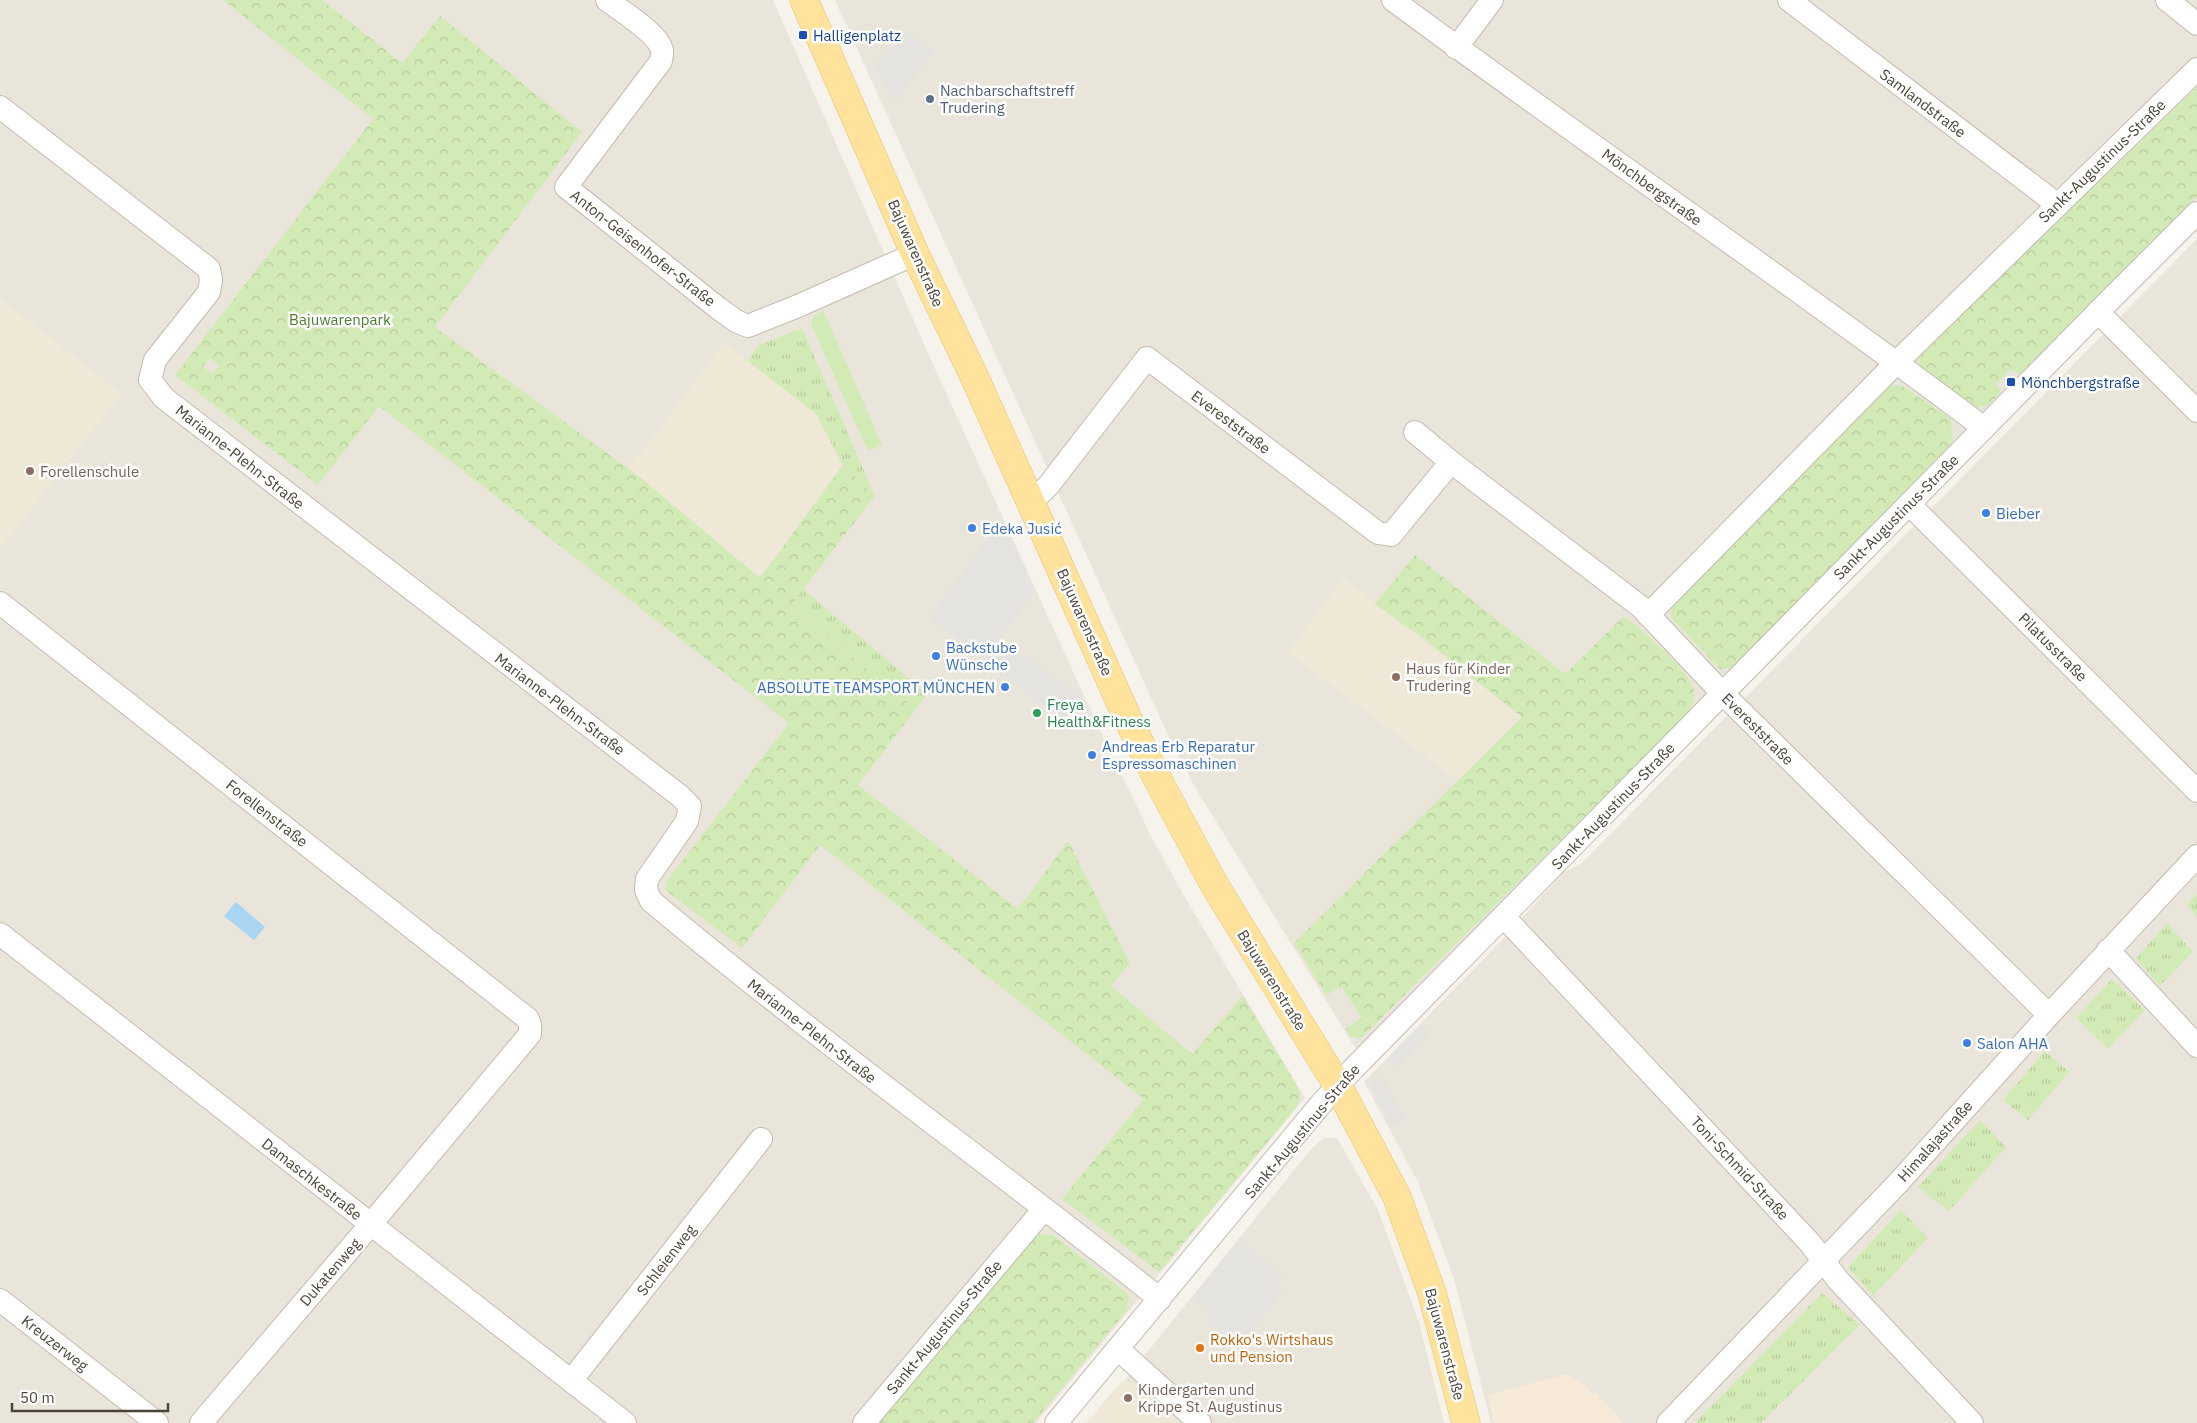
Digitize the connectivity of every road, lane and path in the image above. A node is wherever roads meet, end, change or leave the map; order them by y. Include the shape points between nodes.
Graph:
1 (607, 0) edge
2 (804, 0) edge
3 (1393, 0) edge
4 (1492, 0) edge
5 (1789, 0) edge
6 (2167, 0) edge
7 (2197, 24) edge
8 (1456, 48) junction
9 (2197, 69) edge
10 (0, 107) edge
11 (2058, 205) junction
12 (2197, 213) edge
13 (914, 254) junction
14 (2098, 312) junction
15 (1897, 362) junction
16 (2197, 411) edge
17 (1984, 428) junction
18 (1415, 432) dead end
19 (1451, 462) junction
20 (1031, 502) junction
21 (1908, 504) junction
22 (0, 603) edge
23 (1648, 615) junction
24 (1723, 694) junction
25 (2197, 791) edge
26 (2197, 856) edge
27 (1504, 916) junction
28 (0, 934) edge
29 (2108, 950) junction
30 (2049, 1015) junction
31 (530, 1025) joint
32 (2197, 1046) edge
33 (1338, 1086) junction
34 (761, 1139) dead end
35 (1044, 1209) junction
36 (371, 1224) junction
37 (1824, 1262) junction
38 (1160, 1299) junction
39 (0, 1300) edge
40 (1118, 1349) junction
41 (571, 1381) junction
42 (157, 1423) edge
43 (201, 1423) edge
44 (625, 1423) edge
45 (864, 1423) edge
46 (1056, 1423) edge
47 (1200, 1423) edge
48 (1466, 1423) edge
49 (1668, 1423) edge
50 (1972, 1423) edge

1 - 13 street, Anton-Geisenhofer-Straße via 658,42 662,51 661,62 566,188 718,308 748,326
2 - 13 main road, Bajuwarenstraße
3 - 8 street, Mönchbergstraße
4 - 8 street
5 - 11 street, Samlandstraße
6 - 7 street
8 - 15 street, Mönchbergstraße
9 - 11 street, Sankt-Augustinus-Straße
10 - 35 street, Marianne-Plehn-Straße via 209,269 209,292 155,360 150,380 164,398 680,796 690,806 687,821 647,879 646,890 651,901 731,968
11 - 15 street, Sankt-Augustinus-Straße
12 - 14 street, Sankt-Augustinus-Straße
13 - 20 main road, Bajuwarenstraße
14 - 16 street
14 - 17 street, Sankt-Augustinus-Straße
15 - 17 street, Mönchbergstraße
15 - 23 street, Sankt-Augustinus-Straße
17 - 21 street, Sankt-Augustinus-Straße
18 - 19 street, Evereststraße
19 - 20 street, Evereststraße via 1390,535 1378,533 1147,358 1048,486
19 - 23 street, Evereststraße
20 - 33 main road, Bajuwarenstraße via 1158,780 1215,886
21 - 24 street, Sankt-Augustinus-Straße
21 - 25 street, Pilatusstraße
22 - 31 street, Forellenstraße via 528,1019
23 - 24 street, Evereststraße
24 - 27 street, Sankt-Augustinus-Straße
24 - 30 street, Evereststraße
26 - 29 street, Himalajastraße
27 - 33 street, Sankt-Augustinus-Straße
27 - 37 street, Toni-Schmid-Straße via 1810,1243
28 - 36 street, Damaschkestraße
29 - 30 street, Himalajastraße
29 - 32 street
30 - 37 street, Himalajastraße
31 - 36 street, Dukatenweg via 530,1034
33 - 38 street, Sankt-Augustinus-Straße
33 - 48 main road, Bajuwarenstraße via 1397,1197 1413,1239 1432,1293
34 - 41 street, Schleienweg
35 - 38 street, Marianne-Plehn-Straße
35 - 45 street, Sankt-Augustinus-Straße
36 - 41 street, Damaschkestraße
36 - 43 street, Dukatenweg
37 - 49 street, Himalajastraße
37 - 50 street, Toni-Schmid-Straße
38 - 40 street, Sankt-Augustinus-Straße
39 - 42 street, Kreuzerweg
40 - 46 street, Sankt-Augustinus-Straße
40 - 47 street
41 - 44 street, Damaschkestraße

